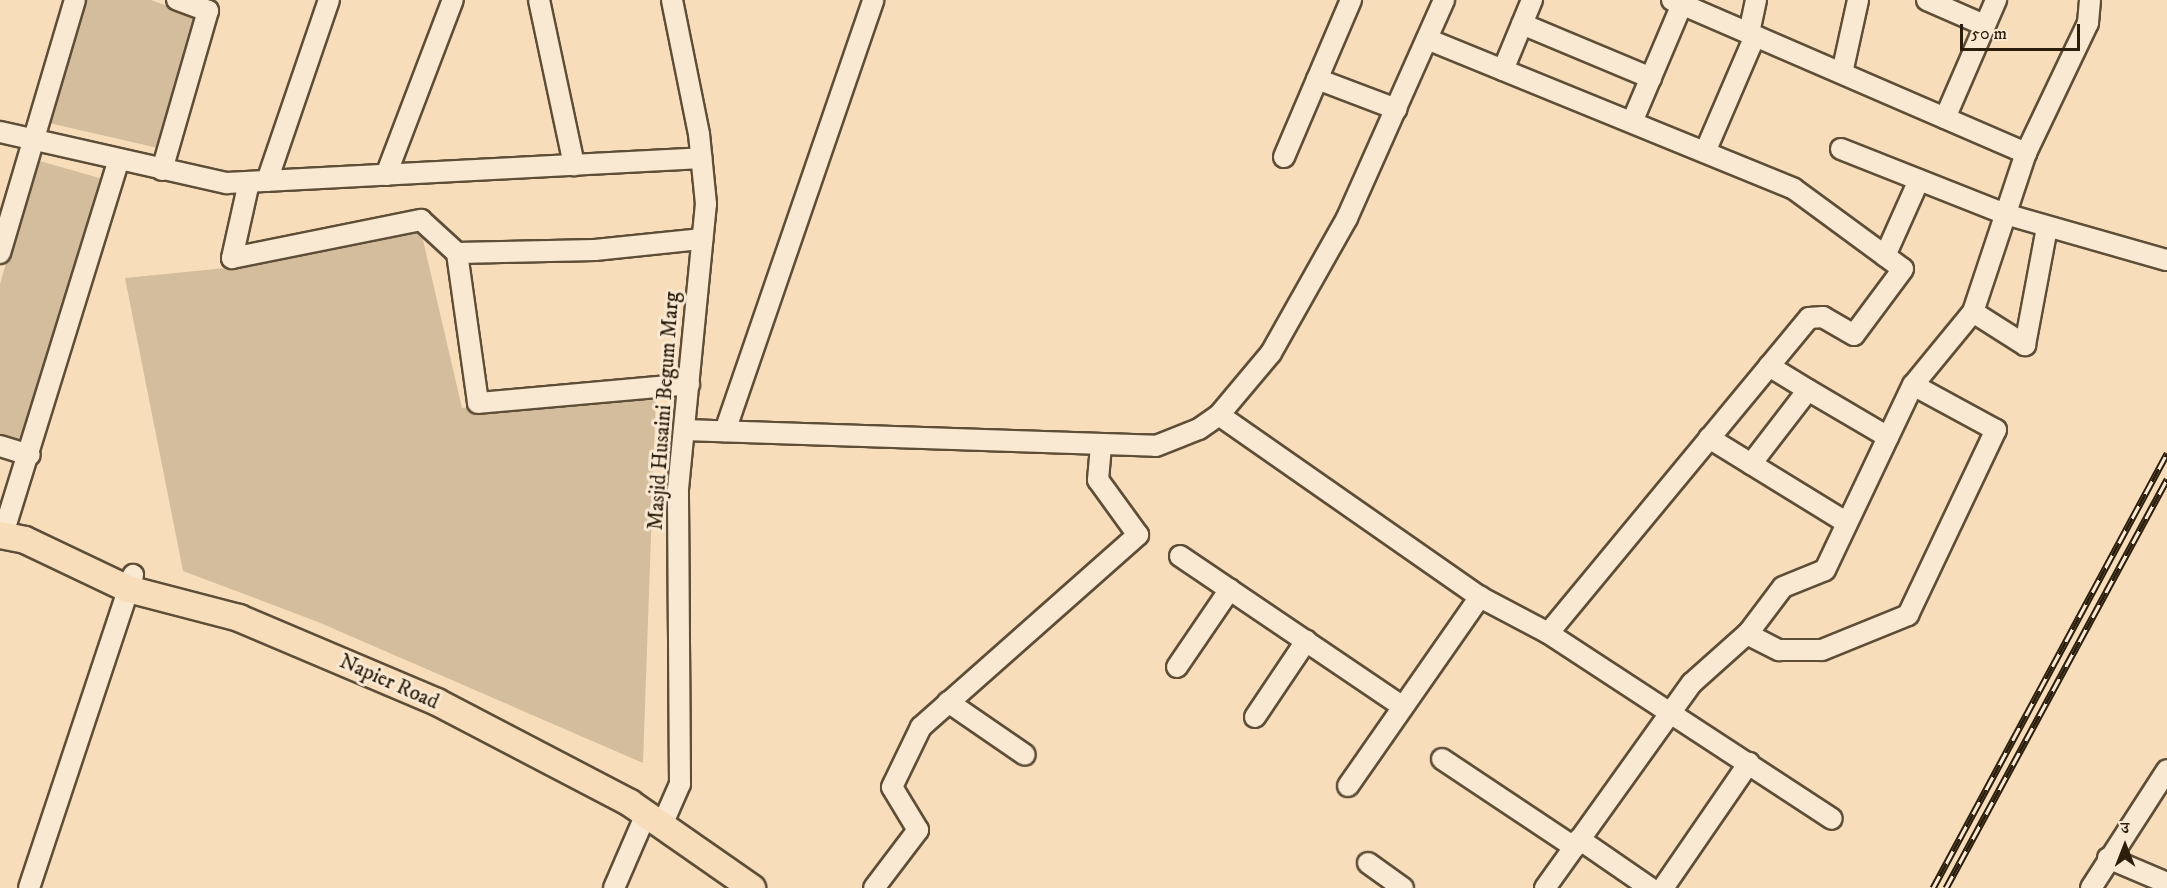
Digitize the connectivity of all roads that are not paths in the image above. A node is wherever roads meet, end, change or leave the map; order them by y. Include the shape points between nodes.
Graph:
1 (75, 0) edge
2 (177, 0) edge
3 (329, 0) edge
4 (453, 0) edge
5 (539, 0) edge
6 (672, 0) edge
7 (873, 0) edge
8 (1351, 0) edge
9 (1444, 0) edge
10 (1532, 0) edge
11 (1756, 0) edge
12 (1858, 0) edge
13 (1927, 0) edge
14 (1996, 0) edge
15 (2090, 0) edge
16 (1677, 2) edge
17 (1522, 24) junction
18 (1984, 25) junction
19 (1752, 34) junction
20 (1427, 39) junction
21 (1503, 70) junction
22 (1842, 74) junction
23 (1651, 78) junction
24 (1317, 79) junction
25 (1396, 109) junction
26 (1945, 118) junction
27 (1632, 122) junction
28 (0, 132) edge
29 (33, 140) junction
30 (1841, 149) dead end
31 (1705, 152) junction
32 (2026, 153) junction
33 (1284, 157) dead end
34 (701, 158) junction
35 (119, 160) junction
36 (574, 165) junction
37 (162, 170) junction
38 (386, 175) junction
39 (1919, 180) junction
40 (258, 182) junction
41 (2005, 214) junction
42 (2047, 227) junction
43 (702, 239) junction
44 (0, 253) edge
45 (457, 253) junction
46 (1885, 256) junction
47 (2167, 260) edge
48 (1973, 312) junction
49 (1769, 366) junction
50 (689, 384) junction
51 (1912, 385) junction
52 (1808, 390) junction
53 (1220, 415) junction
54 (684, 430) junction
55 (725, 431) junction
56 (1888, 437) junction
57 (1709, 438) junction
58 (1101, 445) junction
59 (0, 446) edge
60 (30, 455) junction
61 (1752, 464) junction
62 (1847, 523) junction
63 (2, 525) edge
64 (1180, 556) dead end
65 (131, 582) junction
66 (1230, 590) junction
67 (1480, 597) junction
68 (1548, 633) junction
69 (1747, 634) junction
70 (1306, 641) junction
71 (1178, 667) dead end
72 (948, 702) junction
73 (1403, 707) junction
74 (1671, 712) junction
75 (1255, 717) dead end
76 (1025, 755) dead end
77 (1442, 759) dead end
78 (1749, 764) junction
79 (2167, 770) edge
80 (1348, 786) dead end
81 (1833, 819) dead end
82 (654, 820) junction
83 (1576, 843) junction
84 (2108, 858) junction
85 (1368, 863) dead end
86 (2167, 883) edge
87 (1663, 887) edge
88 (29, 888) edge
89 (614, 888) edge
90 (752, 888) edge
91 (874, 888) edge
92 (1404, 888) edge
93 (1545, 888) edge
94 (2091, 888) edge

1 - 29 street
2 - 37 street via 208,11
3 - 40 street
4 - 38 street
5 - 36 street
6 - 34 street, Masjid Husaini Begum Marg
7 - 55 street
8 - 24 street
9 - 20 street
10 - 17 street
11 - 19 street
12 - 22 street
13 - 18 street
14 - 18 street
15 - 32 street via 2088,23
16 - 19 street
16 - 23 street
17 - 21 street
17 - 23 street
18 - 26 street
19 - 22 street
19 - 31 street
20 - 21 street
20 - 25 street
21 - 27 street
22 - 26 street
23 - 27 street
24 - 25 street
24 - 33 street
25 - 53 street via 1347,218 1271,353
26 - 32 street
27 - 31 street
28 - 29 street
29 - 35 street
29 - 44 street
30 - 39 street
31 - 46 street via 1794,189
32 - 41 street
34 - 36 street
34 - 43 street, Masjid Husaini Begum Marg
35 - 37 street
35 - 60 street
36 - 38 street
37 - 40 street via 227,183
38 - 40 street
39 - 41 street
39 - 46 street
40 - 45 street via 232,258 421,220
41 - 42 street
41 - 48 street
42 - 47 street
42 - 48 street via 2025,345
43 - 45 street via 595,250
43 - 50 street, Masjid Husaini Begum Marg
45 - 50 street via 478,403
46 - 49 street via 1903,269 1854,335 1823,317 1809,318
48 - 51 street
49 - 52 street
49 - 57 street
50 - 54 street, Masjid Husaini Begum Marg
51 - 56 street
51 - 69 street via 1996,430 1908,615 1822,650 1779,650
52 - 56 street
52 - 61 street
53 - 58 street via 1156,446
53 - 67 street
54 - 55 street
54 - 82 street, Masjid Husaini Begum Marg via 678,513 680,784
55 - 58 street
56 - 62 street
57 - 61 street
57 - 68 street
58 - 72 street via 1098,480 1138,535
59 - 60 street
60 - 63 street
61 - 62 street
62 - 69 street via 1825,570 1783,586
63 - 65 main road, Napier Road via 25,540
64 - 66 street
65 - 82 main road, Napier Road via 166,599 239,618 437,702
65 - 88 street
66 - 70 street
66 - 71 street
67 - 68 street
67 - 73 street
68 - 74 street
69 - 74 street via 1692,684
70 - 73 street
70 - 75 street
72 - 76 street
72 - 91 street via 921,727 892,787 918,830
73 - 80 street
74 - 78 street
74 - 83 street
77 - 83 street
78 - 81 street
78 - 87 street
79 - 84 street
82 - 89 street, Masjid Husaini Begum Marg
82 - 90 main road, Napier Road
83 - 87 street
83 - 93 street
84 - 86 street
84 - 94 street
85 - 92 street

